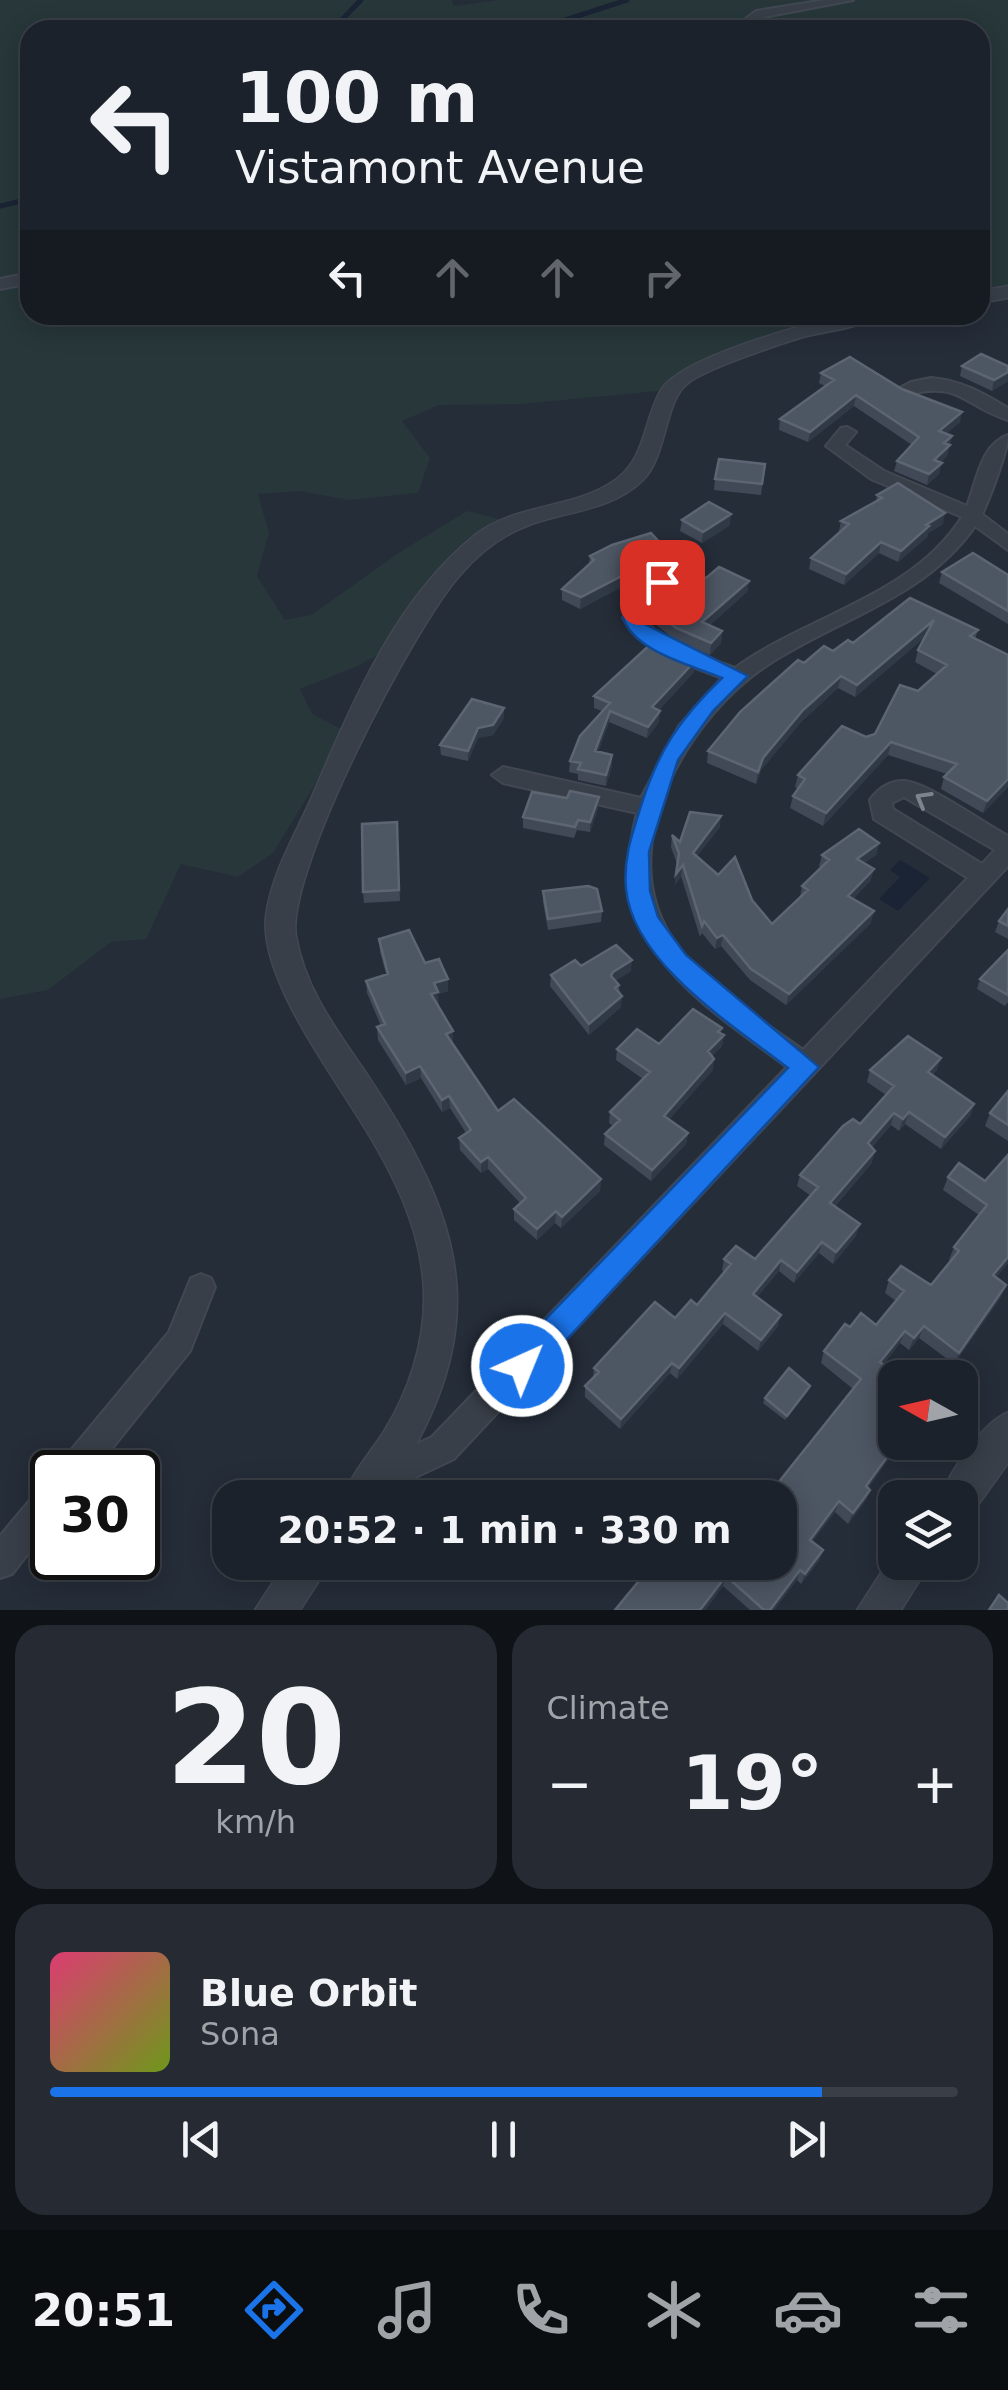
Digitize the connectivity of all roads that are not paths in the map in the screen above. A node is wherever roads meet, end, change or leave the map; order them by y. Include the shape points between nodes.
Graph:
1 (847, 0) edge
2 (752, 20) edge
3 (827, 325) edge
4 (902, 391) edge
5 (1008, 415) edge
6 (847, 432) dead end
7 (1008, 440) edge
8 (974, 512) junction
9 (1008, 544) edge
10 (662, 582) dead end
11 (737, 676) junction
12 (503, 774) dead end
13 (649, 808) junction
14 (1008, 849) edge
15 (983, 876) junction
16 (806, 1067) junction
17 (201, 1288) dead end
18 (1008, 1431) edge
19 (91, 1450) edge
20 (374, 1480) edge
21 (384, 1480) edge
22 (972, 1480) edge
23 (30, 1525) edge
24 (0, 1562) edge
25 (298, 1580) edge
26 (899, 1580) edge
27 (275, 1610) edge
28 (878, 1610) edge

1 - 2 street
3 - 20 street via 681,378 669,390 657,444 628,482 488,536 423,604 395,648 299,855 280,932 298,994 404,1162 433,1228 443,1292 438,1355 416,1418
4 - 5 street via 919,382 948,381
6 - 8 street via 835,446 856,466
7 - 8 street via 992,458
8 - 9 street
8 - 11 street via 940,558 908,581
10 - 11 street via 640,602 636,628
11 - 13 street via 667,758
12 - 13 street
13 - 16 street via 638,852 638,891 660,943 714,997
14 - 15 street
14 -> 15 street via 907,789 881,800 882,813
15 - 16 street
16 - 21 street via 443,1448
17 - 19 street via 180,1341
18 - 22 street
23 - 24 street
25 - 27 street
26 - 28 street

